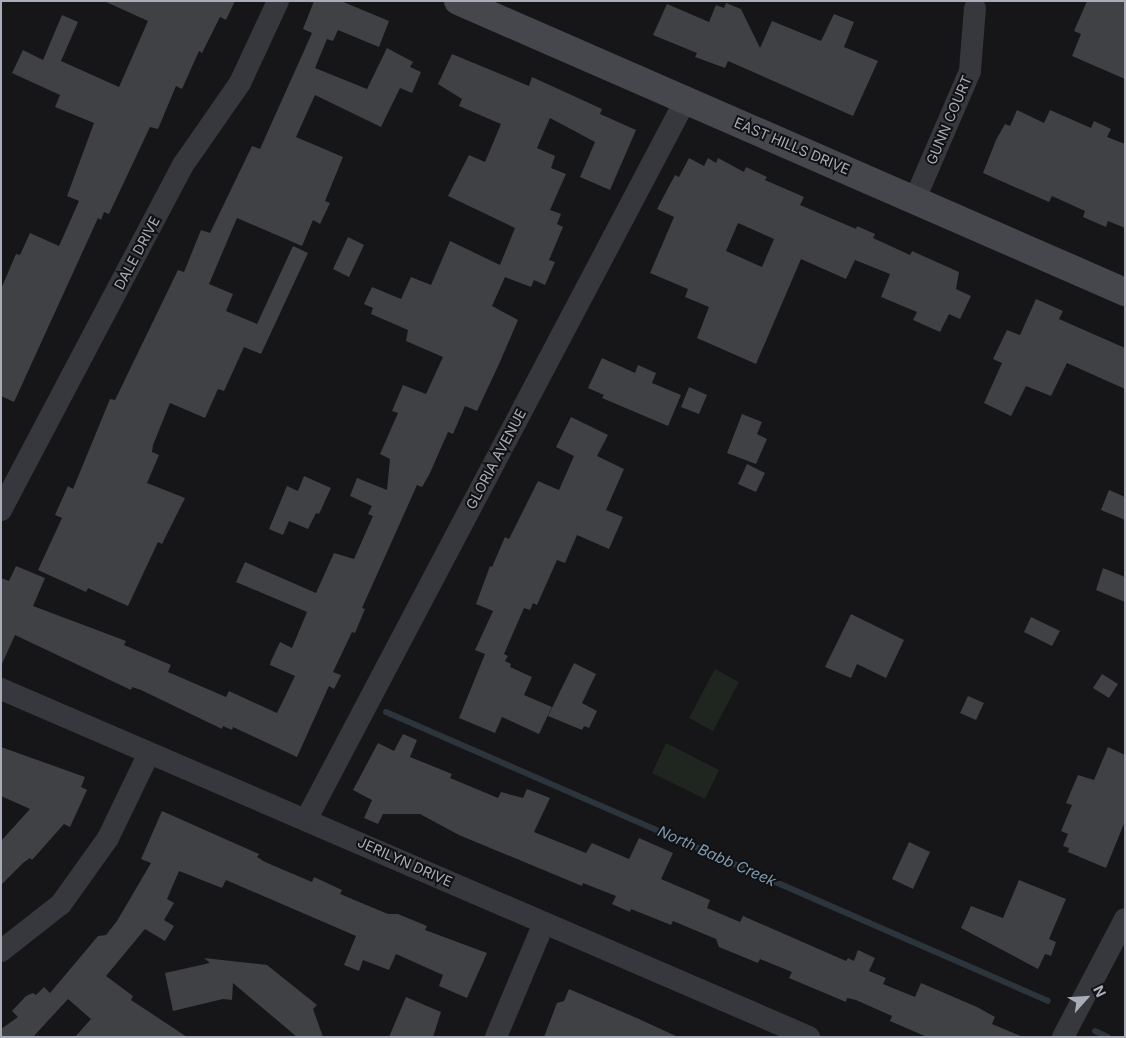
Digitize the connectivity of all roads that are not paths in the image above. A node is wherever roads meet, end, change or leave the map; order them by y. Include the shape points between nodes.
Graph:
1 (278, 1) edge
2 (458, 1) edge
3 (975, 8) dead end
4 (685, 101) junction
5 (916, 199) junction
6 (1125, 292) edge
7 (1, 510) edge
8 (1, 689) edge
9 (150, 753) junction
10 (307, 818) junction
11 (1125, 919) edge
12 (543, 925) junction
13 (1, 951) edge
14 (786, 1032) edge
15 (496, 1037) edge
16 (808, 1037) edge
17 (1063, 1037) edge

1 - 7 street, DALE DRIVE via 240,83 183,165
2 - 4 street, EAST HILLS DRIVE
3 - 5 street, GUNN COURT via 970,71
4 - 5 street, EAST HILLS DRIVE
4 - 10 street, GLORIA AVENUE
5 - 6 street, EAST HILLS DRIVE
8 - 9 street, JERILYN DRIVE
9 - 10 street, JERILYN DRIVE
9 - 13 street via 108,838 61,904
10 - 12 street, JERILYN DRIVE
11 - 17 street
12 - 14 street, JERILYN DRIVE
12 - 15 street
14 - 16 street, JERILYN DRIVE

